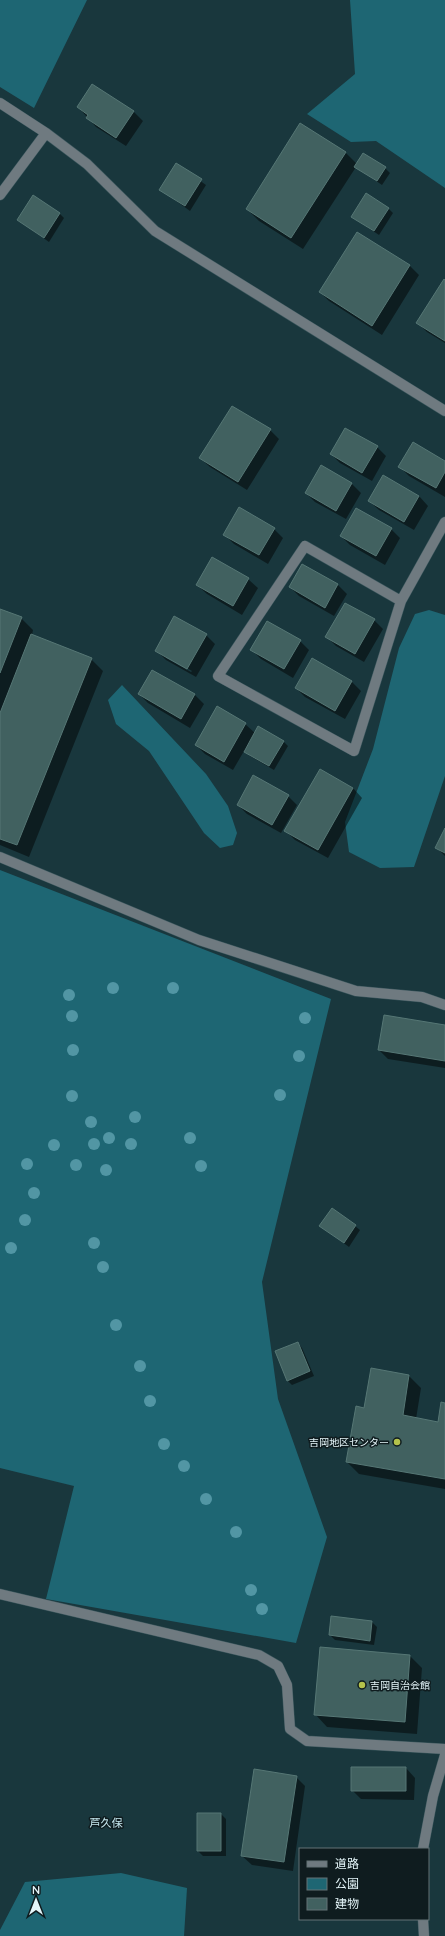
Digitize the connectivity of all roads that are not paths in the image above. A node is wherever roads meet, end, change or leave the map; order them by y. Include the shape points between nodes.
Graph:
1 (0, 103) edge
2 (46, 133) junction
3 (0, 195) edge
4 (445, 411) edge
5 (445, 522) edge
6 (401, 601) junction
7 (0, 857) edge
8 (445, 1005) edge
9 (0, 1594) edge
10 (445, 1749) edge
11 (445, 1755) edge
12 (423, 1848) edge
13 (423, 1920) edge
14 (424, 1936) edge

1 - 2 street
2 - 3 street
2 - 4 street via 86,164 155,231
5 - 6 street
6 - 6 street via 354,751 218,676 305,546
7 - 8 street via 199,940 356,991 422,997
9 - 10 street via 259,1655 278,1666 287,1685 290,1730 307,1741
11 - 12 street via 433,1796
13 - 14 street

